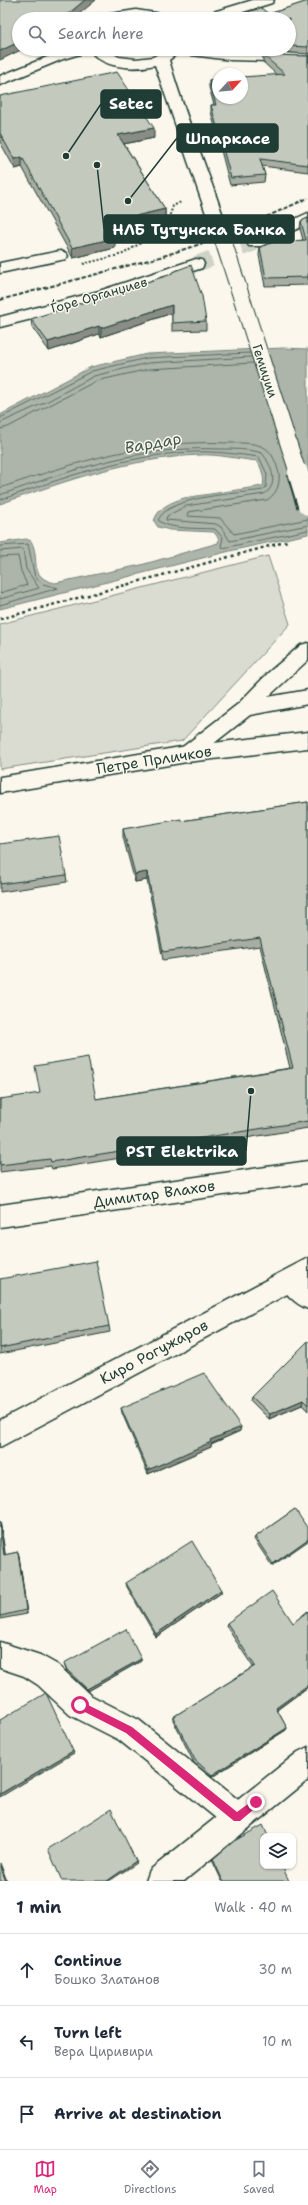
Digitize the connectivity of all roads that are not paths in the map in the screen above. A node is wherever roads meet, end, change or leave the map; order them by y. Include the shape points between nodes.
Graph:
1 (138, 0) edge
2 (267, 0) edge
3 (121, 12) edge
4 (228, 12) edge
5 (58, 56) edge
6 (106, 56) edge
7 (166, 56) edge
8 (231, 56) edge
9 (308, 58) edge
10 (161, 59) junction
11 (0, 81) edge
12 (308, 218) edge
13 (255, 244) tunnel mouth
14 (60, 256) road end
15 (196, 264) tunnel mouth
16 (0, 268) edge
17 (0, 322) edge
18 (308, 505) edge
19 (308, 650) edge
20 (308, 697) edge
21 (245, 709) junction
22 (308, 740) edge
23 (187, 754) junction
24 (0, 785) edge
25 (308, 1172) edge
26 (0, 1216) edge
27 (299, 1275) edge
28 (308, 1298) edge
29 (0, 1434) edge
30 (0, 1655) edge
31 (308, 1762) edge
32 (237, 1818) junction
33 (161, 1881) edge

1 - 3 street
2 - 4 street
5 - 11 street
6 - 10 street via 125,62
7 - 10 street
8 - 9 street
10 - 18 street, Гемиџии, bridge via 171,97 207,188
12 - 13 street
14 - 16 street
15 - 17 street, Ѓоре Органџиев via 105,295
19 - 21 lane via 276,677
20 - 21 lane
21 - 23 lane
22 - 23 street, Петре Прличков
23 - 24 street, Петре Прличков
25 - 26 street, Димитар Влахов
27 - 28 lane
27 - 29 street, Киро Рогужаров
30 - 32 lane via 48,1674 80,1705 129,1730
31 - 32 street
32 - 33 street

